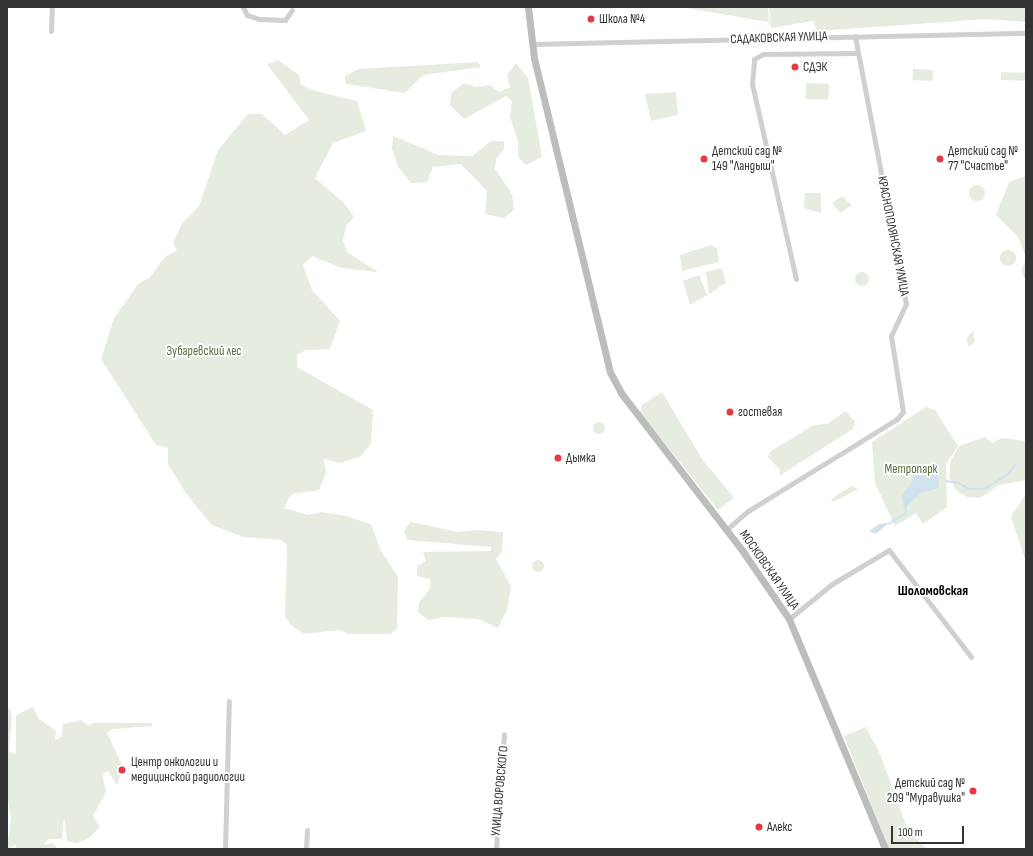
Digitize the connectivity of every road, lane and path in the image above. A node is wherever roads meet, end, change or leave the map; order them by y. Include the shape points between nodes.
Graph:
1 (52, 7) edge
2 (243, 7) edge
3 (528, 7) edge
4 (292, 10) dead end
5 (51, 31) dead end
6 (1026, 33) edge
7 (855, 36) junction
8 (532, 44) junction
9 (857, 53) junction
10 (796, 279) dead end
11 (726, 530) junction
12 (789, 619) junction
13 (971, 657) dead end
14 (229, 701) dead end
15 (504, 734) dead end
16 (307, 830) dead end
17 (225, 849) edge
18 (306, 849) edge
19 (496, 849) edge
20 (885, 849) edge

1 - 5 street
2 - 4 street via 247,15 259,19 285,20
3 - 8 main road, МОСКОВСКАЯ УЛИЦА
6 - 7 street, САДАКОВСКАЯ УЛИЦА
7 - 8 street, САДАКОВСКАЯ УЛИЦА
7 - 9 street, КРАСНОПОЛЯНСКАЯ УЛИЦА
8 - 11 main road, МОСКОВСКАЯ УЛИЦА via 600,340 621,393
9 - 10 street via 759,55 754,58 752,84
9 - 11 street, КРАСНОПОЛЯНСКАЯ УЛИЦА via 906,304 891,336 903,412 897,419 748,510
11 - 12 main road, МОСКОВСКАЯ УЛИЦА
12 - 13 street via 832,584 889,550
12 - 20 main road, МОСКОВСКАЯ УЛИЦА
14 - 17 street
15 - 19 street, УЛИЦА ВОРОВСКОГО
16 - 18 street

